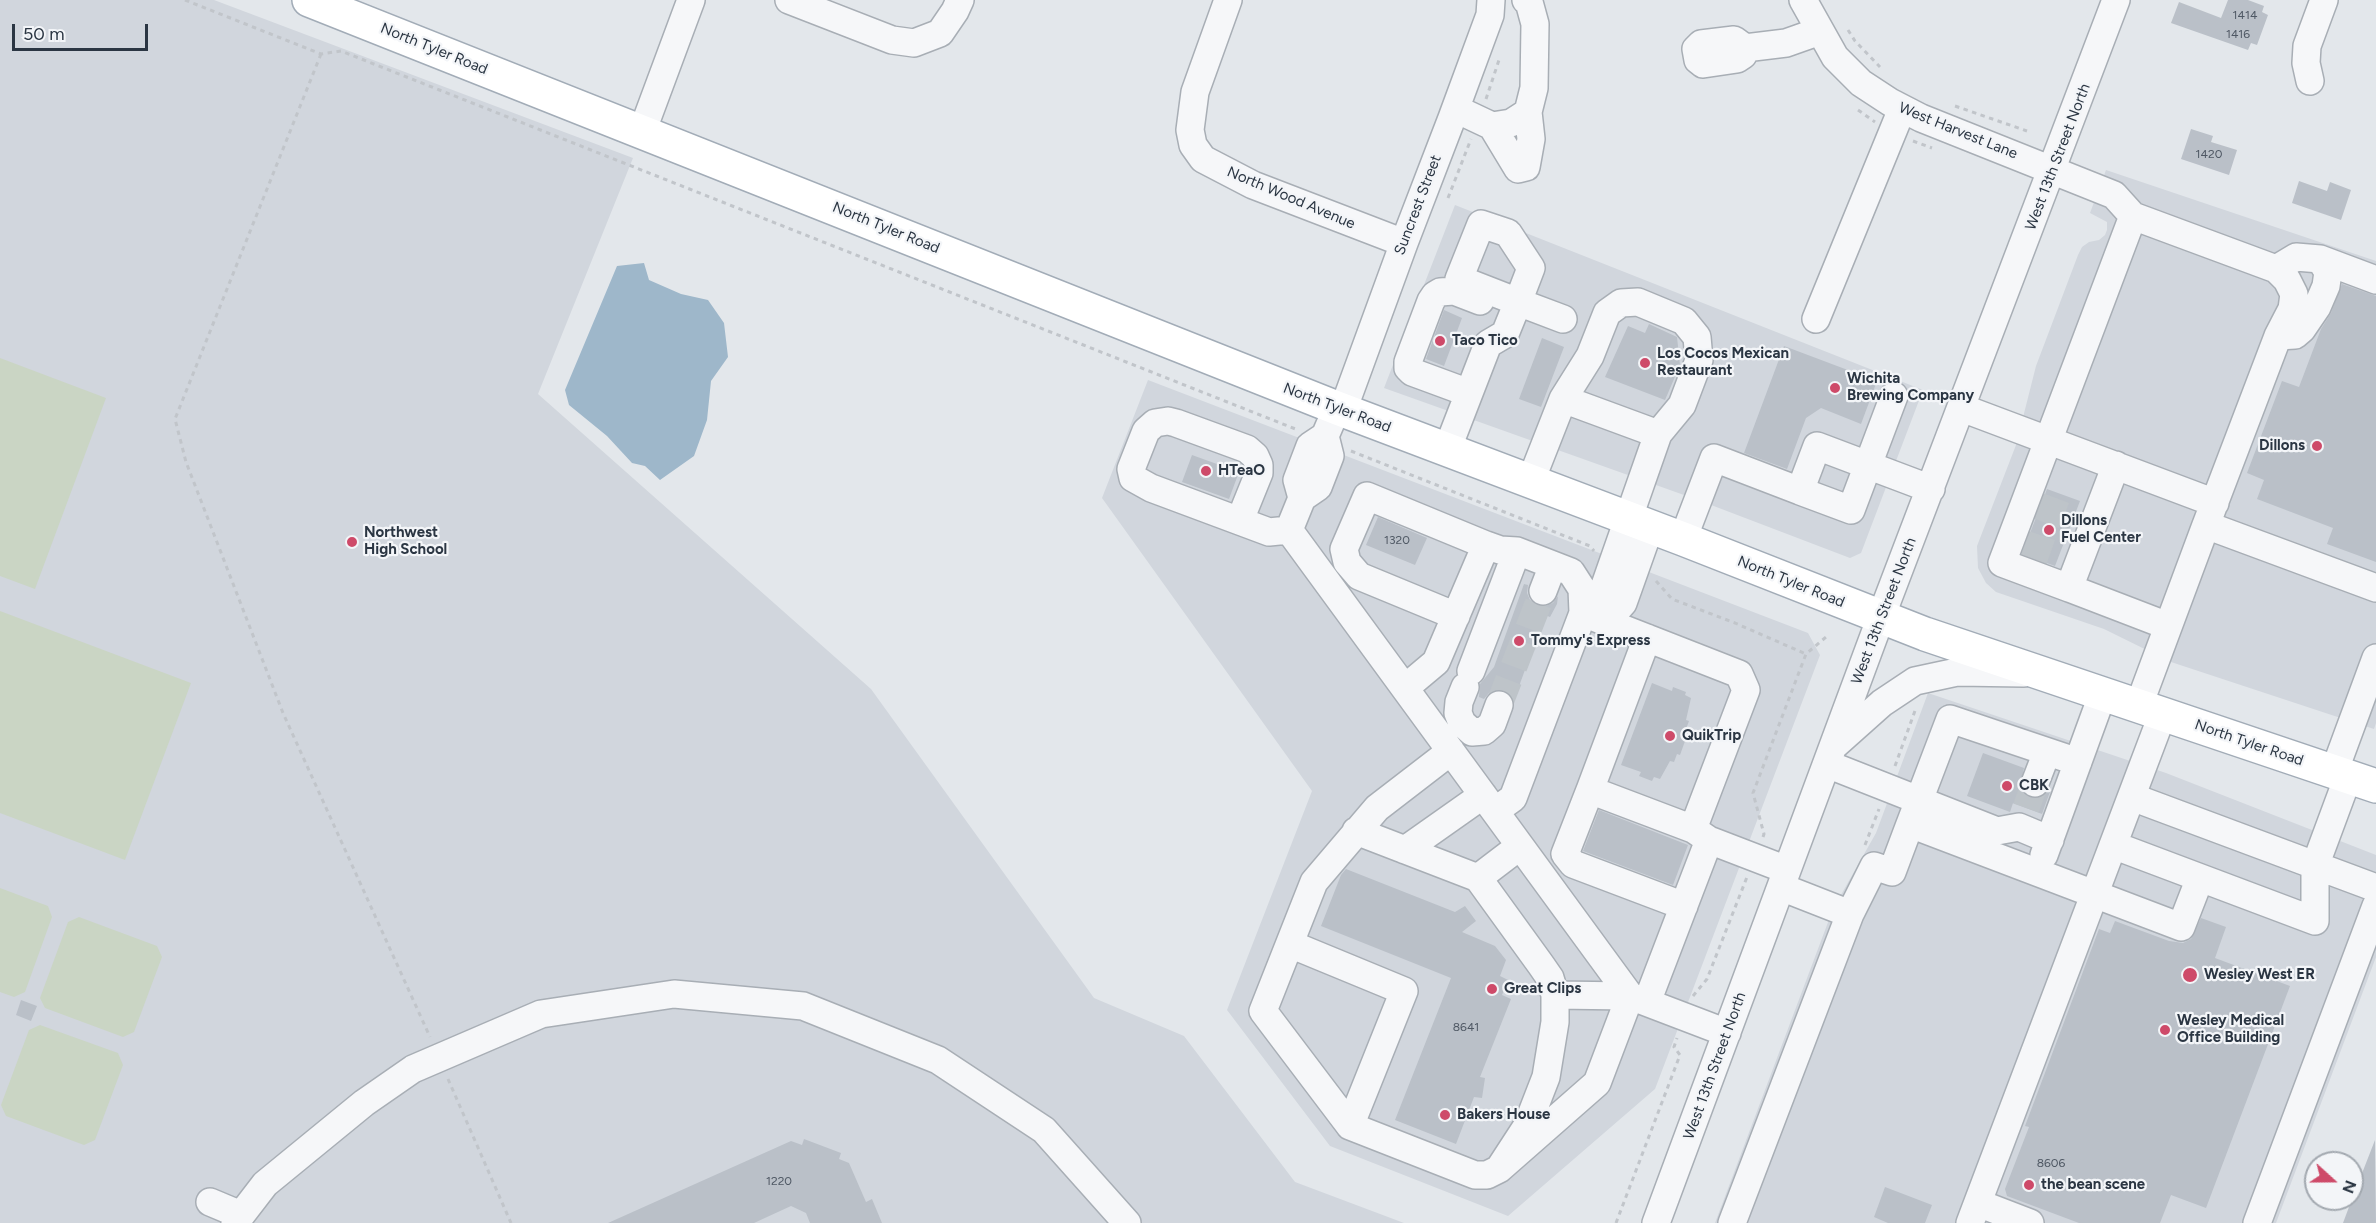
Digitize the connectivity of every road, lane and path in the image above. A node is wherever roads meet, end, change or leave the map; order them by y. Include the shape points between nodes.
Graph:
1 (185, 0) edge
2 (309, 0) edge
3 (691, 0) edge
4 (789, 0) edge
5 (960, 0) edge
6 (1228, 0) edge
7 (1491, 0) edge
8 (1526, 0) edge
9 (1803, 0) edge
10 (2116, 0) edge
11 (2324, 0) edge
12 (1832, 27) junction
13 (1745, 48) dead end
14 (321, 54) junction
15 (1885, 72) dead end
16 (2310, 81) dead end
17 (1952, 104) dead end
18 (1456, 109) junction
19 (1902, 109) junction
20 (1528, 112) junction
21 (1492, 126) junction
22 (2027, 131) dead end
23 (642, 132) junction
24 (2053, 169) junction
25 (2133, 216) junction
26 (1404, 243) junction
27 (2320, 259) junction
28 (2276, 269) junction
29 (2376, 280) edge
30 (1563, 319) dead end
31 (1816, 319) dead end
32 (2278, 336) junction
33 (1488, 344) junction
34 (1469, 393) junction
35 (1894, 396) dead end
36 (1563, 399) junction
37 (1962, 408) junction
38 (1331, 427) junction
39 (1659, 434) junction
40 (2049, 441) junction
41 (1447, 450) junction
42 (1868, 465) junction
43 (2116, 465) junction
44 (1530, 483) junction
45 (1931, 489) junction
46 (1800, 491) junction
47 (2211, 514) junction
48 (1240, 520) junction
49 (1639, 523) junction
50 (1289, 530) junction
51 (1683, 539) junction
52 (1486, 545) junction
53 (1517, 551) junction
54 (1553, 565) junction
55 (1624, 567) junction
56 (2069, 569) junction
57 (1359, 576) junction
58 (2376, 588) edge
59 (1543, 591) tunnel mouth
60 (1336, 593) junction
61 (1456, 616) junction
62 (1881, 617) junction
63 (1594, 618) junction
64 (2168, 626) junction
65 (1826, 637) dead end
66 (1647, 638) junction
67 (1806, 654) junction
68 (2376, 658) edge
69 (2038, 673) junction
70 (1405, 688) junction
71 (2103, 693) junction
72 (1499, 705) tunnel mouth
73 (2151, 709) junction
74 (1451, 751) junction
75 (2047, 752) junction
76 (1830, 755) junction
77 (2078, 762) junction
78 (2353, 778) edge
79 (2035, 783) tunnel mouth
80 (1590, 790) junction
81 (2132, 797) junction
82 (1489, 803) junction
83 (1914, 813) junction
84 (1356, 831) junction
85 (1701, 835) junction
86 (2050, 840) junction
87 (2114, 845) junction
88 (1520, 846) junction
89 (1405, 850) junction
90 (1755, 858) junction
91 (2315, 866) junction
92 (2038, 872) junction
93 (1478, 878) junction
94 (1784, 878) junction
95 (2200, 878) junction
96 (2376, 888) edge
97 (2095, 894) junction
98 (1684, 906) junction
99 (2376, 906) edge
100 (1850, 914) junction
101 (1290, 944) junction
102 (1555, 995) junction
103 (1638, 999) junction
104 (1685, 1017) junction
105 (1727, 1034) junction
106 (439, 1058) junction
107 (1538, 1102) junction
108 (1564, 1112) junction
109 (1350, 1126) junction
110 (1499, 1169) junction
111 (210, 1202) dead end
112 (1974, 1213) edge
113 (238, 1219) edge
114 (511, 1223) edge
115 (1126, 1223) edge
116 (1616, 1223) edge
117 (1656, 1223) edge
118 (1732, 1223) edge
119 (2030, 1223) edge
120 (2257, 1223) edge

1 - 14 path
2 - 23 main road, North Tyler Road
3 - 23 street
4 - 5 street via 892,40 914,43 940,33
6 - 26 street, North Wood Avenue via 1195,92 1190,130 1193,145 1203,159 1253,185
7 - 18 street, Suncrest Street via 1490,15
8 - 20 street via 1535,24 1534,88
9 - 12 street, West Harvest Lane
10 - 24 street, West 13th Street North
11 - 16 street via 2307,46
12 - 13 street via 1786,43
12 - 15 path via 1855,41
12 - 19 street, West Harvest Lane via 1835,57 1861,83
14 - 38 path via 340,51
14 - 106 path via 175,419 186,462 283,713
17 - 22 path
18 - 21 street
18 - 26 street, Suncrest Street
19 - 24 street, West Harvest Lane
19 - 31 street
20 - 21 street via 1511,123
20 - 21 street via 1531,139 1526,167 1518,169
23 - 38 main road, North Tyler Road
24 - 25 street, West Harvest Lane via 2114,195
24 - 37 street, West 13th Street North
25 - 28 street
25 - 40 street
26 - 38 street, Suncrest Street
27 - 28 street via 2296,256
27 - 29 street
27 - 32 street via 2328,272 2317,307 2295,335
28 - 32 street via 2294,294 2292,309
30 - 33 street via 1518,302 1505,334
32 - 47 street
33 - 34 street
33 - 34 street via 1496,319 1492,307 1454,291 1435,296 1408,368
34 - 41 street
35 - 42 street
36 - 39 street
36 - 39 street via 1590,356 1607,313 1621,303 1638,302 1684,321 1698,337 1699,360 1682,405
36 - 44 street
37 - 40 street
37 - 45 street, West 13th Street North
38 - 41 main road, North Tyler Road
38 - 50 street, Suncrest Street via 1330,456 1318,487 1302,498
38 - 55 path via 1590,546 1598,557
39 - 49 street
40 - 43 street
40 - 56 street via 2018,541 2002,563
41 - 44 main road, North Tyler Road
42 - 45 street
42 - 46 street via 1817,446
42 - 46 street via 1851,510
43 - 47 street
43 - 56 street via 2083,522
44 - 49 main road, North Tyler Road
45 - 62 street, West 13th Street North
46 - 51 street via 1714,458
47 - 58 street
47 - 64 street
48 - 48 street via 1259,473 1255,456 1247,449 1167,421 1155,423 1146,431 1131,469 1133,478
48 - 50 street via 1269,531
49 - 51 main road, North Tyler Road
49 - 55 street
50 - 60 street
51 - 62 main road, North Tyler Road
52 - 53 street
52 - 57 street via 1367,496 1344,549 1347,562
52 - 61 street
53 - 54 street
53 - 72 street via 1458,713 1472,732 1484,731 1492,724
54 - 59 street
54 - 63 street via 1571,572
55 - 63 street via 1623,603
55 - 67 path via 1654,579 1672,599
56 - 64 street
57 - 60 street
57 - 61 street
60 - 70 street
61 - 70 street via 1436,662
62 - 69 main road, North Tyler Road
62 - 76 street, West 13th Street North
63 - 66 street
63 - 82 street via 1513,798
64 - 73 street
65 - 67 path
66 - 80 street
66 - 85 street via 1739,674 1746,690
67 - 90 path via 1753,793 1764,834
68 - 78 street
69 - 71 main road, North Tyler Road
69 - 76 street via 1957,672 1916,681 1882,703
70 - 74 street
71 - 73 main road, North Tyler Road
71 - 77 street
73 - 78 main road, North Tyler Road
73 - 81 street
74 - 82 street
74 - 84 street via 1377,808
75 - 77 street
75 - 79 street
75 - 83 street via 1950,719
76 - 83 street
76 - 94 street, West 13th Street North
77 - 86 street
78 - 91 street
80 - 85 street
80 - 98 street via 1565,854 1573,864
81 - 87 street
81 - 91 street
82 - 88 street
82 - 89 street
83 - 86 street via 1997,831 2022,818
83 - 92 street
83 - 100 street via 1892,872 1874,866
84 - 89 street
84 - 101 street via 1314,882
85 - 90 street
85 - 98 street
86 - 92 street
87 - 95 street
87 - 97 street
88 - 93 street
88 - 103 street
89 - 93 street
90 - 94 street
90 - 104 path via 1707,979 1693,995
91 - 95 street via 2315,921
91 - 96 street
92 - 97 street
93 - 102 street via 1550,978
94 - 100 street
94 - 105 street, West 13th Street North
95 - 97 street via 2181,927
97 - 112 street
98 - 103 street
99 - 120 street
100 - 118 street
101 - 109 street via 1263,1011
101 - 109 street via 1404,991
102 - 103 street
102 - 107 street via 1552,1050
103 - 104 street
103 - 108 street via 1597,1083
104 - 105 street
104 - 116 path via 1674,1047 1680,1055
105 - 117 street, West 13th Street North
106 - 113 street via 413,1069 364,1103 265,1184
106 - 114 path
106 - 115 street via 541,1014 674,994 803,1006 938,1060 1044,1130
107 - 108 street
107 - 110 street
108 - 110 street
109 - 110 street via 1476,1175
111 - 113 street
112 - 119 street

